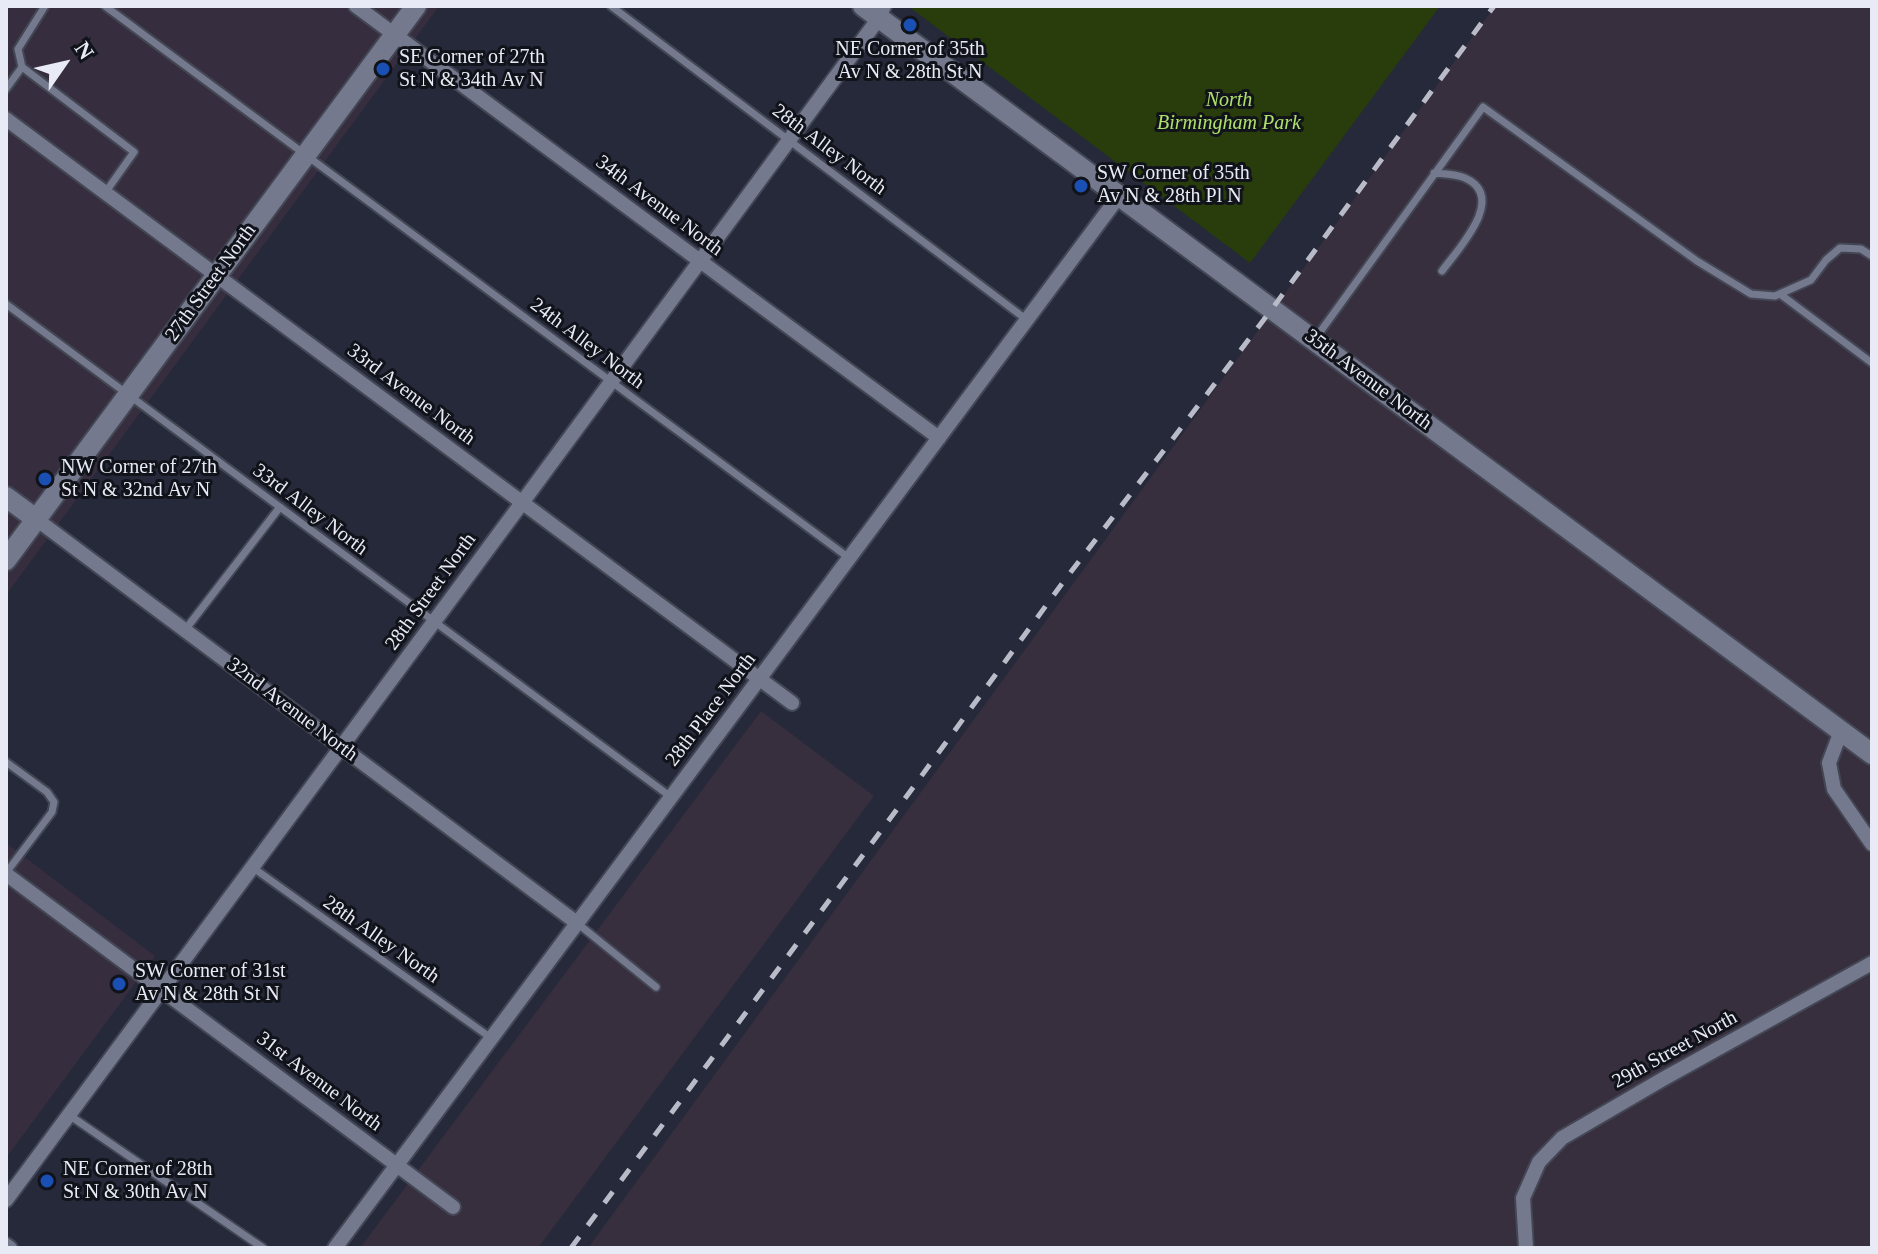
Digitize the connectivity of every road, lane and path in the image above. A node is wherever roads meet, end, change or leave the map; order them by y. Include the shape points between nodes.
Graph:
1 (45, 6) edge
2 (105, 6) edge
3 (356, 6) edge
4 (416, 6) edge
5 (611, 6) edge
6 (876, 10) edge
7 (395, 35) junction
8 (22, 67) junction
9 (6, 89) edge
10 (6, 119) edge
11 (790, 141) junction
12 (306, 155) junction
13 (1434, 173) junction
14 (105, 193) junction
15 (1119, 196) junction
16 (1872, 256) edge
17 (699, 261) junction
18 (1442, 271) dead end
19 (217, 276) junction
20 (1780, 294) junction
21 (6, 304) edge
22 (1027, 320) junction
23 (1314, 340) junction
24 (1872, 363) edge
25 (611, 382) junction
26 (128, 395) junction
27 (939, 438) junction
28 (6, 497) edge
29 (522, 503) junction
30 (280, 507) junction
31 (36, 519) junction
32 (849, 558) junction
33 (6, 560) edge
34 (435, 622) junction
35 (185, 630) junction
36 (759, 679) junction
37 (792, 703) dead end
38 (1841, 731) junction
39 (342, 747) junction
40 (1872, 754) edge
41 (6, 762) edge
42 (671, 797) junction
43 (1872, 844) edge
44 (252, 867) junction
45 (6, 874) edge
46 (577, 923) junction
47 (1872, 963) edge
48 (656, 987) dead end
49 (161, 990) junction
50 (491, 1038) junction
51 (69, 1115) junction
52 (397, 1165) junction
53 (6, 1200) edge
54 (453, 1207) dead end
55 (263, 1248) edge
56 (335, 1248) edge
57 (1526, 1248) edge

1 - 8 lane via 18,49
2 - 12 lane
3 - 7 street, 34th Avenue North
4 - 7 street, 27th Street North
5 - 11 lane, 28th Alley North
6 - 11 street, 28th Street North
6 - 15 street, 35th Avenue North
7 - 12 street, 27th Street North
7 - 17 street, 34th Avenue North
8 - 9 lane
8 - 14 lane via 134,152
10 - 14 street, 33rd Avenue North
11 - 17 street, 28th Street North
11 - 22 lane, 28th Alley North
12 - 19 street, 27th Street North
12 - 25 lane, 24th Alley North
13 - 18 lane via 1464,178 1480,189 1483,199 1471,231
13 - 20 lane via 1483,107 1697,261 1751,294
13 - 23 lane
14 - 19 street, 33rd Avenue North
15 - 22 street, 28th Place North
15 - 23 street, 35th Avenue North
16 - 20 lane via 1861,249 1840,248 1811,280
17 - 25 street, 28th Street North
17 - 27 street, 34th Avenue North
19 - 26 street, 27th Street North
19 - 29 street, 33rd Avenue North
20 - 24 lane
21 - 26 lane, 33rd Alley North
22 - 27 street, 28th Place North
23 - 38 street, 35th Avenue North
25 - 29 street, 28th Street North
25 - 32 lane, 24th Alley North
26 - 30 lane, 33rd Alley North
26 - 31 street, 27th Street North
27 - 32 street, 28th Place North
28 - 31 street, 32nd Avenue North
29 - 34 street, 28th Street North
29 - 36 street, 33rd Avenue North
30 - 34 lane, 33rd Alley North
30 - 35 lane
31 - 33 street, 27th Street North
31 - 35 street, 32nd Avenue North
32 - 36 street, 28th Place North
34 - 39 street, 28th Street North
34 - 42 lane
35 - 39 street, 32nd Avenue North
36 - 37 street, 33rd Avenue North
36 - 42 street, 28th Place North
38 - 40 street, 35th Avenue North
38 - 43 street via 1829,763 1834,789
39 - 44 street, 28th Street North
39 - 46 street, 32nd Avenue North
41 - 45 lane via 54,802
42 - 46 street, 28th Place North
44 - 49 street, 28th Street North
44 - 50 lane, 28th Alley North
45 - 49 street, 31st Avenue North
46 - 48 lane
46 - 50 street, 28th Place North
47 - 57 street, 29th Street North via 1562,1138 1539,1162 1523,1198
49 - 51 street, 28th Street North
49 - 52 street, 31st Avenue North
50 - 52 street, 28th Place North
51 - 53 street, 28th Street North
51 - 55 lane
52 - 54 street, 31st Avenue North
52 - 56 street, 28th Place North

